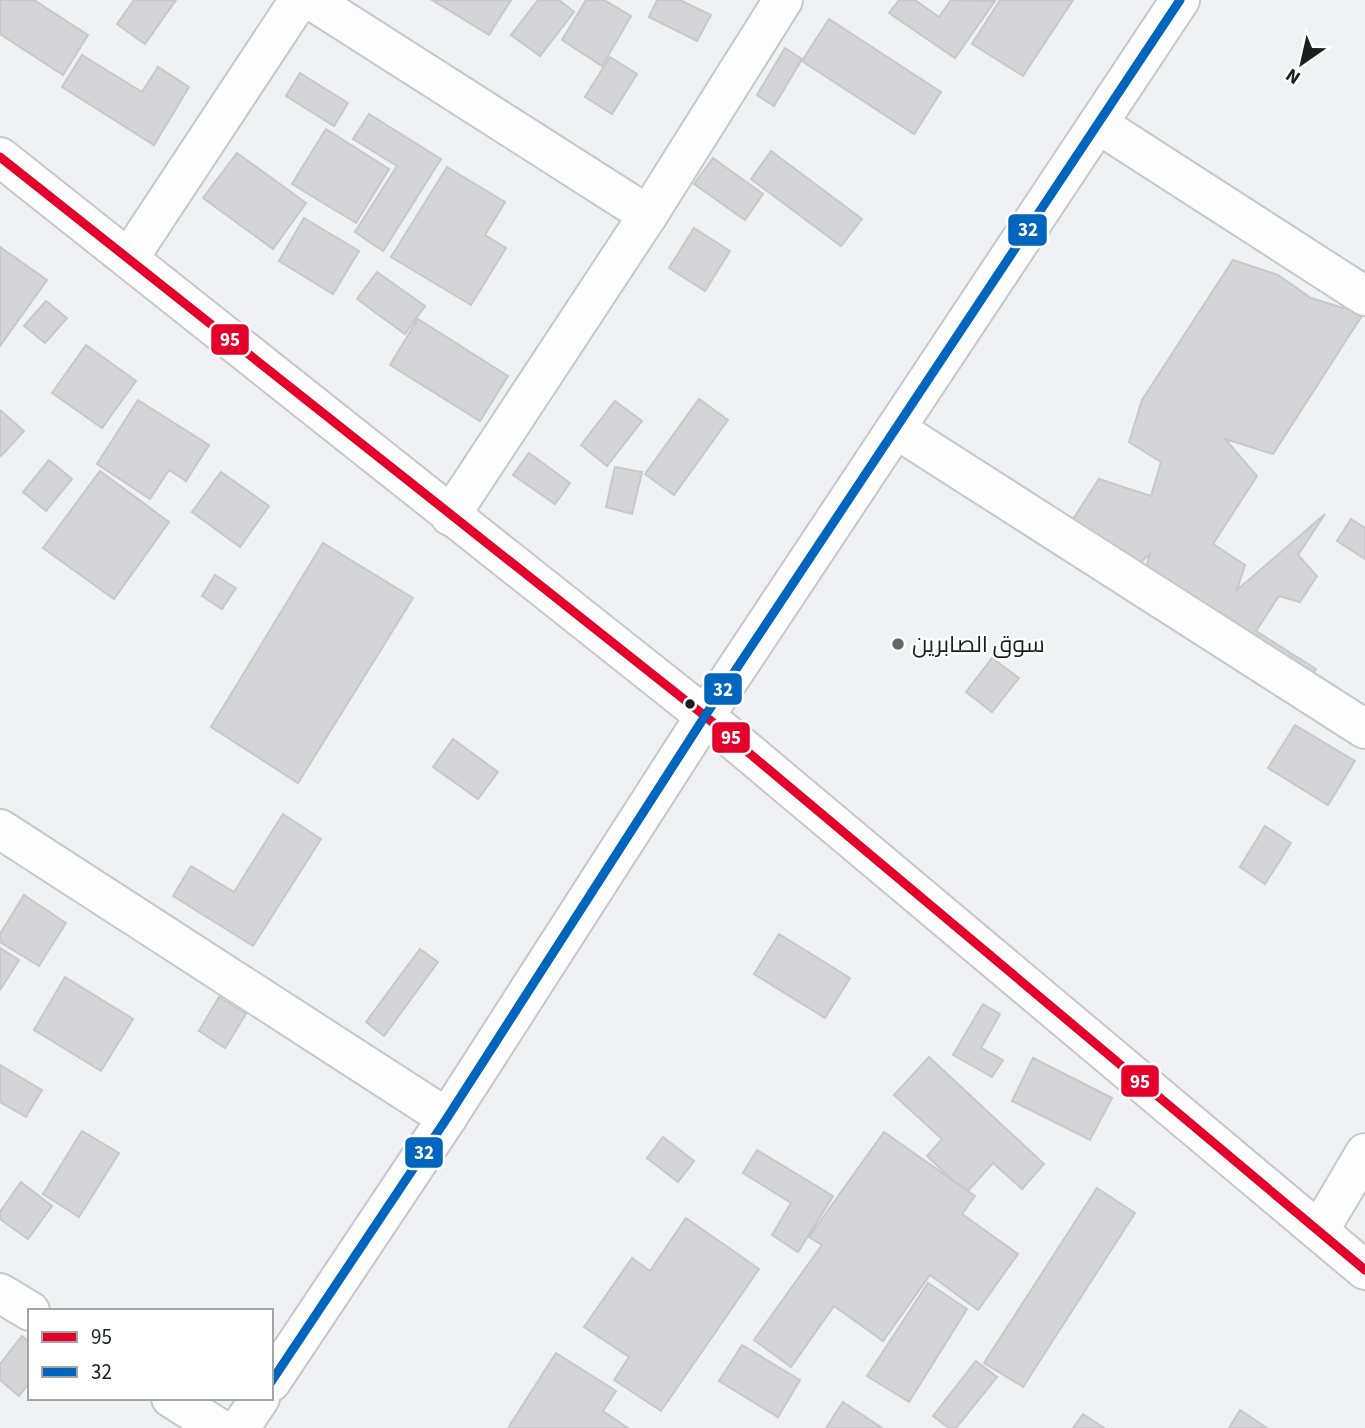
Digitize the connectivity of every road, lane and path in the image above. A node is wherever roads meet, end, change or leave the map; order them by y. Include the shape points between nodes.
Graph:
1 (299, 0) edge
2 (311, 0) edge
3 (783, 0) edge
4 (1180, 0) edge
5 (1098, 124) junction
6 (0, 156) edge
7 (648, 215) junction
8 (128, 258) junction
9 (1365, 296) edge
10 (896, 429) junction
11 (450, 516) junction
12 (705, 716) junction
13 (1365, 729) edge
14 (0, 829) edge
15 (447, 1118) junction
16 (1365, 1153) edge
17 (1319, 1231) junction
18 (1365, 1270) edge
19 (0, 1293) edge
20 (28, 1310) edge
21 (273, 1379) edge
22 (174, 1400) edge
23 (259, 1400) edge
24 (219, 1428) edge
25 (240, 1428) edge

1 - 8 street
2 - 7 street
3 - 7 street
4 - 5 street
5 - 9 street
5 - 10 street
6 - 8 street
7 - 11 street
8 - 11 street
10 - 12 street
10 - 13 street
11 - 12 street
12 - 15 street
12 - 17 street
14 - 15 street
15 - 21 street
16 - 17 street
17 - 18 street
19 - 20 street
22 - 24 street
23 - 25 street

